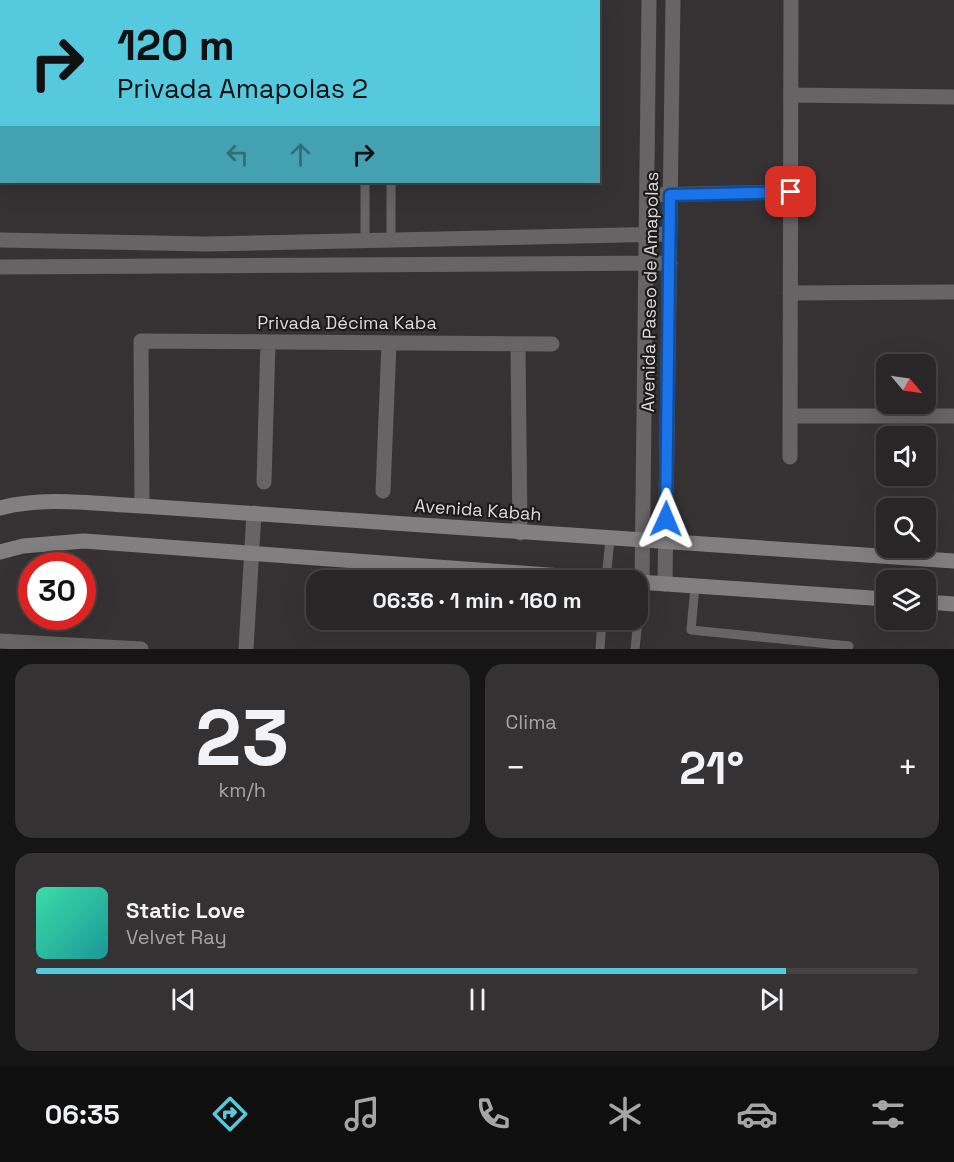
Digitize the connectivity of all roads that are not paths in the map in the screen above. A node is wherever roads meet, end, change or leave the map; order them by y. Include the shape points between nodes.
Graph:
1 (649, 0) edge
2 (673, 0) edge
3 (791, 0) edge
4 (791, 95) junction
5 (954, 96) edge
6 (365, 183) edge
7 (392, 183) edge
8 (791, 192) junction
9 (647, 195) junction
10 (670, 195) junction
11 (646, 234) junction
12 (670, 234) junction
13 (0, 240) edge
14 (392, 240) junction
15 (365, 241) junction
16 (207, 244) junction
17 (670, 263) junction
18 (646, 264) junction
19 (206, 266) junction
20 (0, 267) edge
21 (954, 292) edge
22 (790, 293) junction
23 (268, 342) junction
24 (389, 343) junction
25 (518, 344) junction
26 (552, 344) dead end
27 (790, 416) junction
28 (954, 416) edge
29 (790, 457) dead end
30 (264, 482) dead end
31 (383, 491) dead end
32 (142, 506) junction
33 (0, 508) edge
34 (254, 513) junction
35 (520, 533) junction
36 (610, 538) junction
37 (642, 541) junction
38 (665, 542) junction
39 (0, 552) edge
40 (253, 555) junction
41 (954, 561) edge
42 (449, 570) edge
43 (607, 570) edge
44 (641, 570) edge
45 (648, 583) edge
46 (665, 584) junction
47 (695, 586) junction
48 (876, 598) edge
49 (936, 603) edge
50 (954, 604) edge
51 (601, 630) edge
52 (636, 630) edge
53 (0, 640) edge
54 (849, 646) dead end
55 (141, 649) edge
56 (246, 649) edge
57 (600, 649) edge
58 (635, 649) edge

1 - 9 street, Avenida Paseo de Amapolas
2 - 10 street, Avenida Paseo de Amapolas
3 - 4 street
4 - 5 street
4 - 8 street
6 - 15 lane
7 - 14 lane
8 - 10 street
8 - 22 street
9 - 10 street
9 - 11 street, Avenida Paseo de Amapolas
10 - 12 street, Avenida Paseo de Amapolas
11 - 12 street
11 - 14 street
11 - 18 street, Avenida Paseo de Amapolas
12 - 17 street, Avenida Paseo de Amapolas
13 - 16 street
14 - 15 street
15 - 16 street
16 - 19 street
17 - 18 street
17 - 38 street, Avenida Paseo de Amapolas
18 - 19 street
18 - 37 street, Avenida Paseo de Amapolas
19 - 20 street
21 - 22 street
22 - 27 street
23 - 24 street, Privada Décima Kaba
23 - 30 street
23 - 32 street, Privada Décima Kaba via 141,341
24 - 25 street, Privada Décima Kaba
24 - 31 street
25 - 26 street, Privada Décima Kaba
25 - 35 street
27 - 28 street
27 - 29 street
32 - 33 main road, Avenida Kabah via 50,503
32 - 34 main road, Avenida Kabah
34 - 35 main road, Avenida Kabah
34 - 40 street
35 - 36 main road, Avenida Kabah
36 - 37 main road, Avenida Kabah
36 - 43 lane
37 - 38 main road, Avenida Kabah
37 - 44 street, Avenida Paseo de Amapolas
38 - 41 main road, Avenida Kabah
38 - 46 street, Avenida Paseo de Amapolas
39 - 40 main road via 84,541
40 - 42 main road
40 - 56 street
45 - 46 main road
46 - 47 main road
47 - 48 main road
47 - 54 lane via 691,630
49 - 50 main road
51 - 57 lane
52 - 58 lane
53 - 55 street

